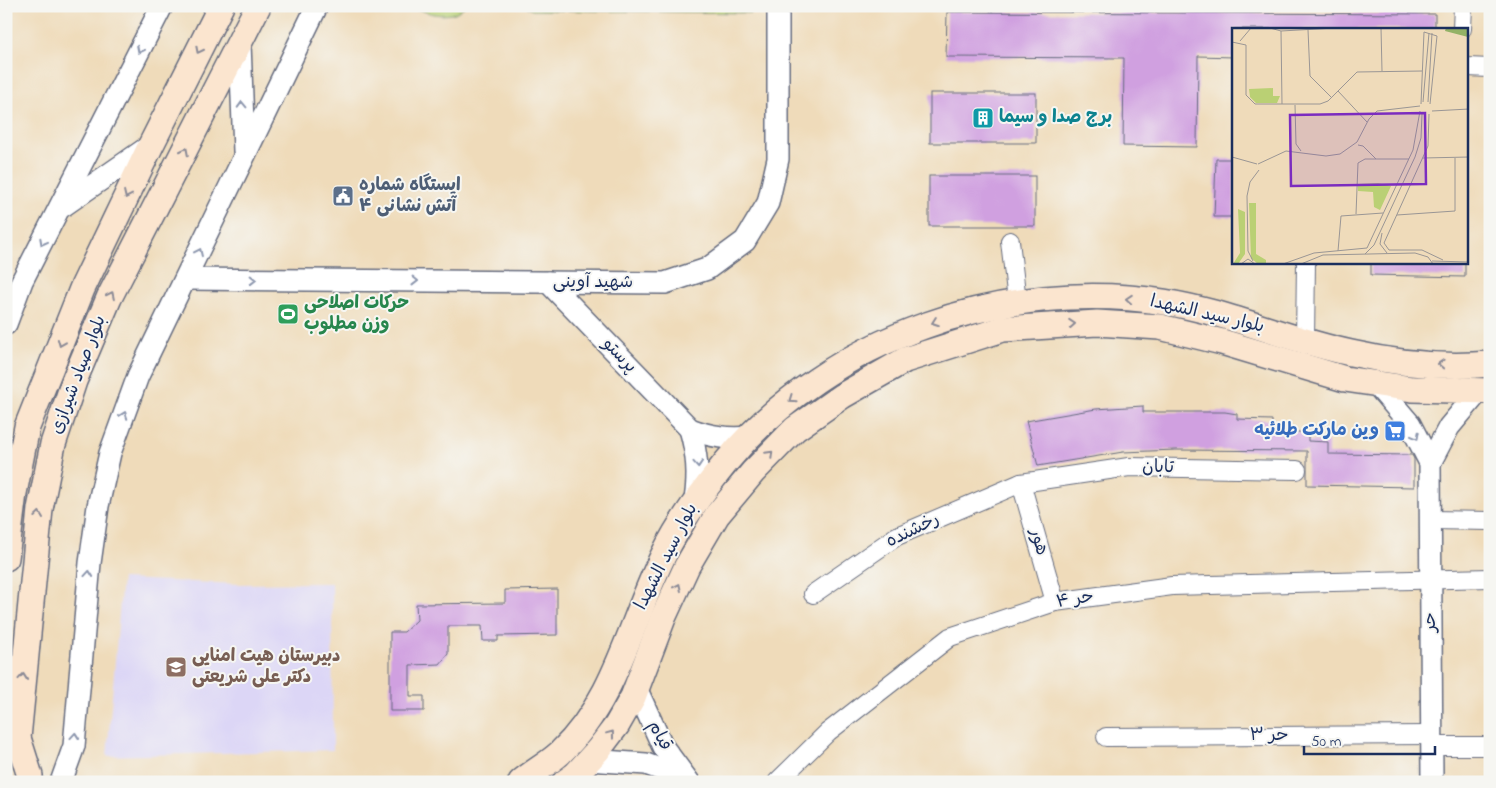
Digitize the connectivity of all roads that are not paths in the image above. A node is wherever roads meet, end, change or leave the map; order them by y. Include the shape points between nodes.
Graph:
1 (162, 6) edge
2 (221, 6) edge
3 (258, 6) edge
4 (317, 6) edge
5 (778, 6) edge
6 (1463, 6) edge
7 (1462, 28) edge
8 (240, 43) junction
9 (1468, 67) edge
10 (1490, 68) edge
11 (151, 145) junction
12 (244, 154) junction
13 (61, 208) junction
14 (1010, 241) dead end
15 (1306, 264) edge
16 (187, 279) junction
17 (14, 281) edge
18 (548, 282) junction
19 (1025, 301) junction
20 (970, 311) junction
21 (6, 324) edge
22 (1036, 327) junction
23 (979, 336) junction
24 (1305, 340) junction
25 (1490, 364) edge
26 (1376, 384) junction
27 (1484, 391) edge
28 (690, 429) junction
29 (750, 437) junction
30 (1430, 463) junction
31 (1297, 470) dead end
32 (1021, 483) junction
33 (696, 500) junction
34 (1431, 520) junction
35 (1490, 521) edge
36 (6, 558) edge
37 (1431, 578) junction
38 (1490, 578) edge
39 (813, 594) dead end
40 (1055, 602) junction
41 (636, 690) junction
42 (1106, 737) dead end
43 (1432, 740) junction
44 (1490, 746) edge
45 (589, 760) junction
46 (6, 765) edge
47 (33, 779) edge
48 (687, 780) edge
49 (61, 782) edge
50 (520, 782) edge
51 (565, 782) edge
52 (777, 782) edge
53 (1432, 782) edge

1 -> 13 street
2 -> 11 main road, بلوار صیاد شیرازی
3 - 8 main road, بلوار صیاد شیرازی
4 - 12 street
5 - 18 street, شهید آوینی via 778,158 768,203 745,241 707,269 665,283
6 - 7 street
12 -> 8 street
47 -> 8 main road, بلوار صیاد شیرازی via 18,738 37,529 52,444 74,381 110,298
9 - 10 street
11 - 13 street
11 -> 36 main road, بلوار صیاد شیرازی via 82,289 27,427
16 -> 12 street
13 -> 17 street
14 - 19 street
15 - 24 street
16 -> 18 street, شهید آوینی
49 -> 16 street via 74,746 90,563 110,453 138,376
17 - 21 street
18 - 28 street, پرستو
19 - 20 main road, بلوار سید الشهدا
19 - 22 main road via 1020,316 1025,323
24 -> 19 main road, بلوار سید الشهدا via 1164,302 1097,297
20 - 23 main road via 982,313 988,320
20 -> 29 main road, بلوار سید الشهدا via 868,349 778,409
22 - 23 main road, بلوار سید الشهدا via 1003,329
22 -> 26 main road, بلوار سید الشهدا via 1097,323 1160,327 1345,379
41 -> 23 main road, بلوار سید الشهدا via 687,566 717,515 753,472 795,429 842,396 905,360
25 -> 24 main road, بلوار سید الشهدا via 1414,363 1350,353
26 - 27 main road, بلوار سید الشهدا via 1412,389
26 -> 30 street, حر via 1410,424
27 - 30 street, حر via 1449,427
28 - 29 street, پرستو via 723,438
28 -> 33 street, پرستو via 697,452
29 - 33 main road, بلوار سید الشهدا
30 - 34 street, حر
31 - 32 street, تابان via 1129,467
32 - 39 street, رخشنده via 897,536
32 - 40 street, هور
33 - 50 main road, بلوار سید الشهدا via 664,554 639,608 610,686 595,710 558,754
34 - 35 street
34 - 37 street, حر
37 - 38 street, حر ۴
37 - 40 street, حر ۴ via 1172,586
37 - 43 street, حر
40 - 52 street, حر ۴ via 950,637 828,732
45 -> 41 main road, بلوار سید الشهدا via 617,725
41 - 48 street, قیام via 663,747
42 - 43 street, حر ۳
43 - 44 street, حر ۳
43 - 53 street, حر
45 - 48 street, قیام via 646,764
45 - 51 main road, بلوار سید الشهدا
46 - 47 main road

